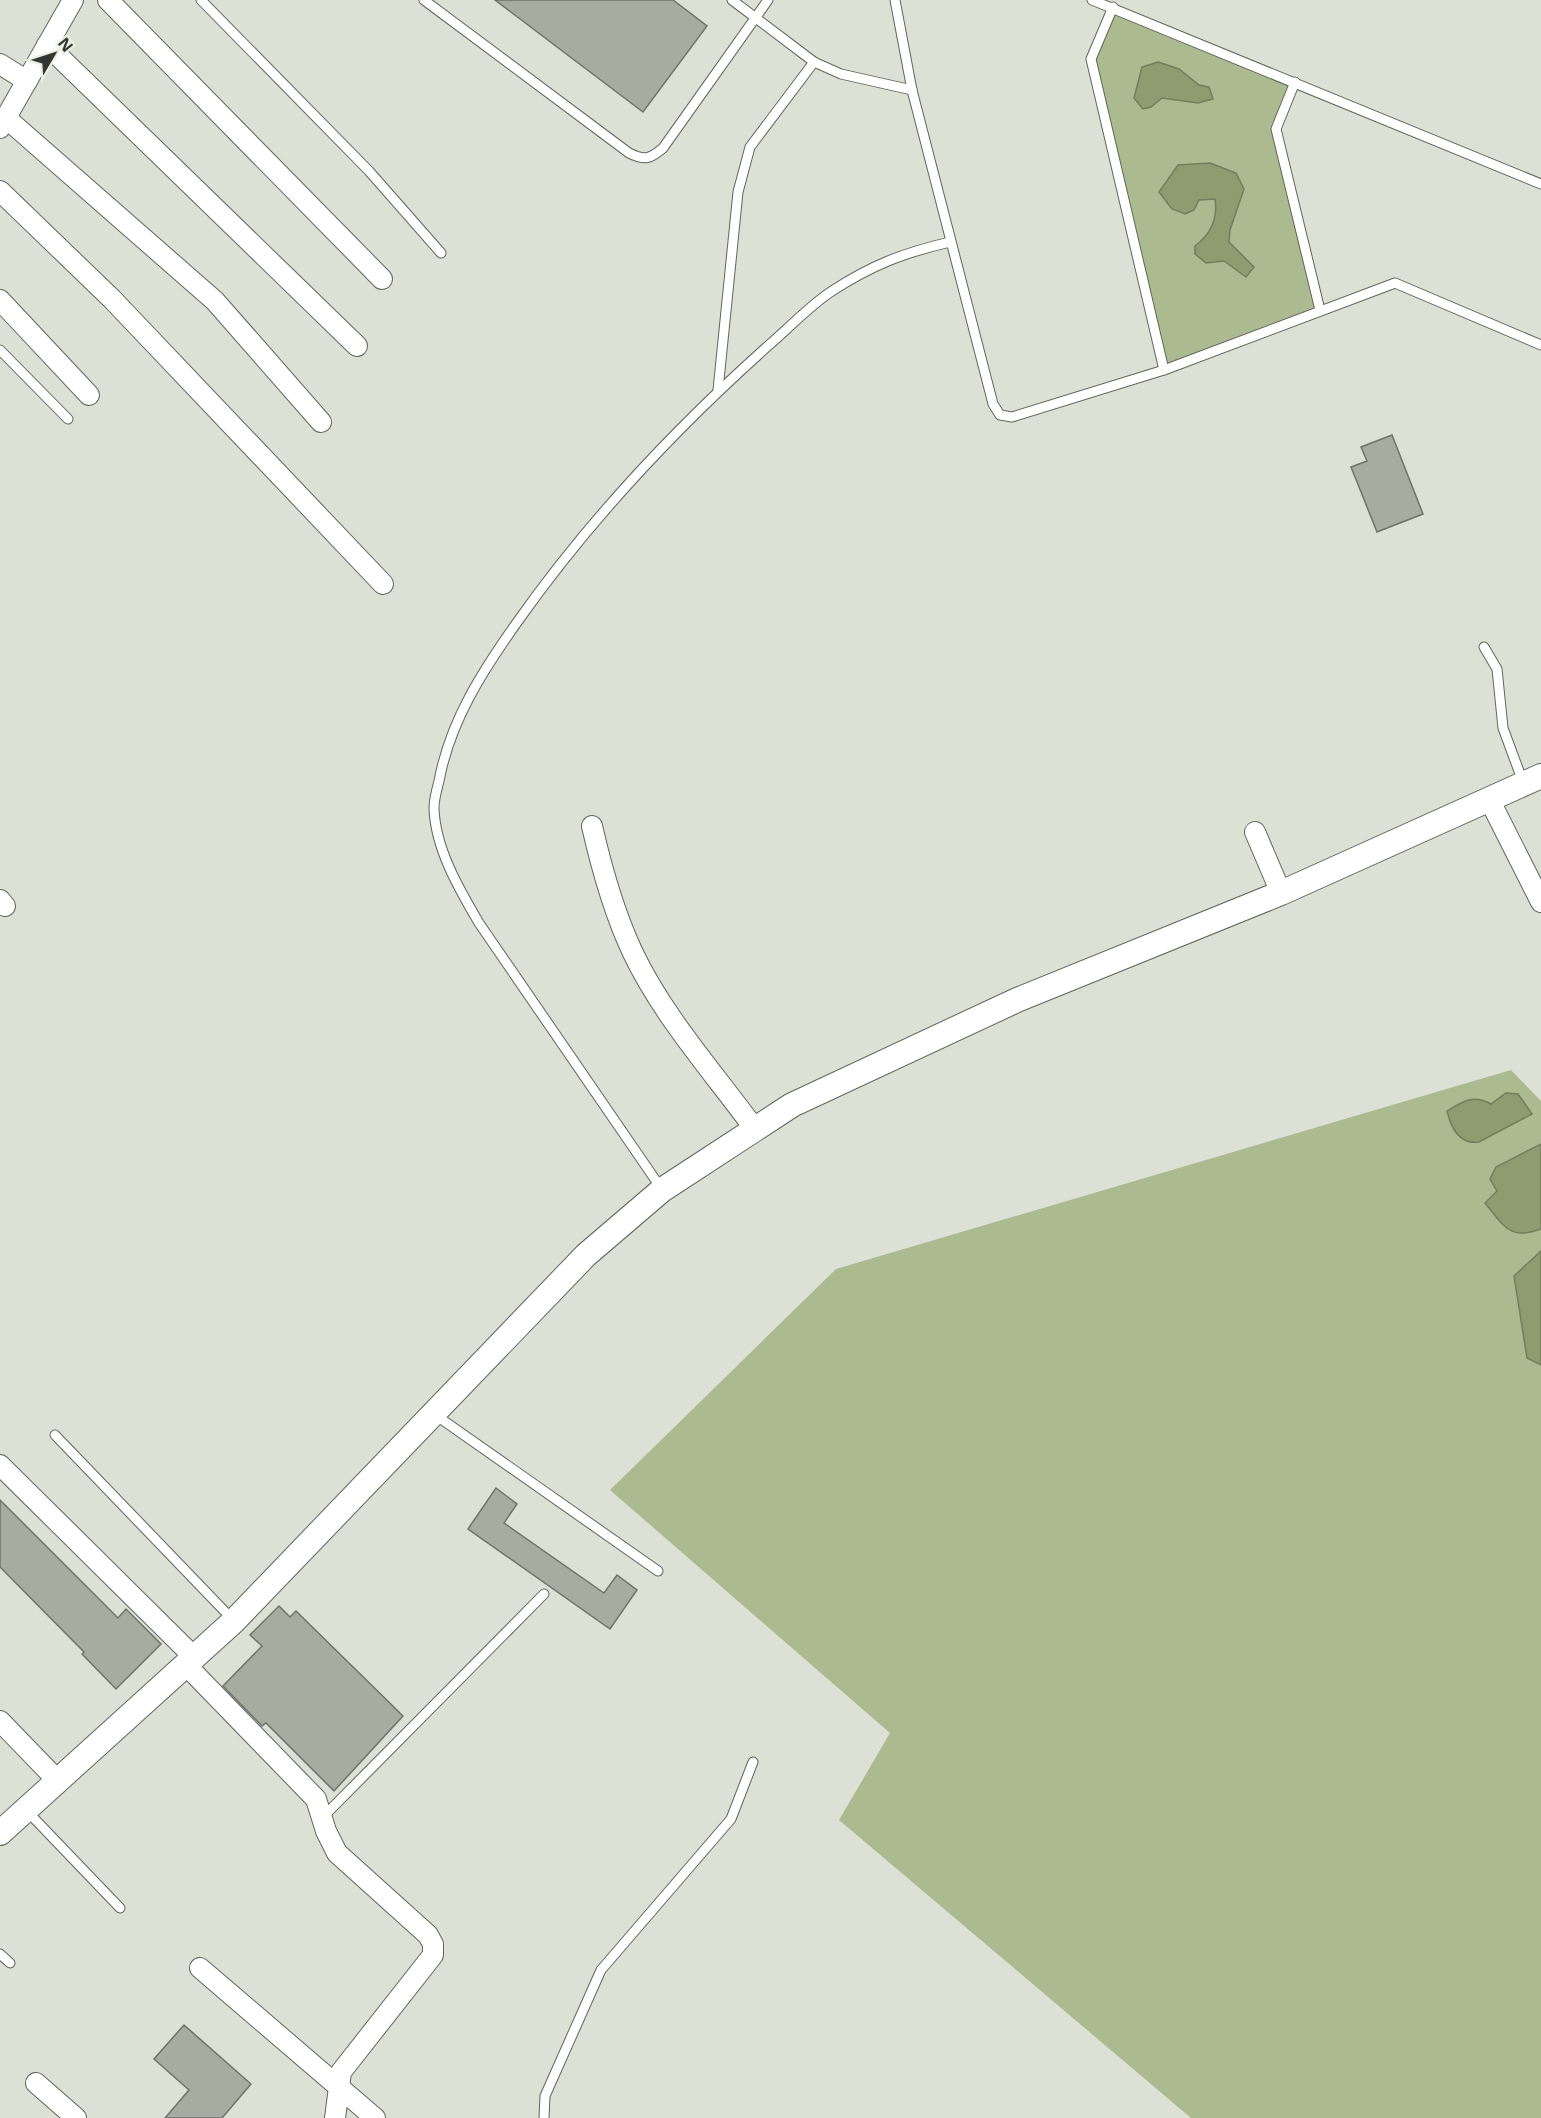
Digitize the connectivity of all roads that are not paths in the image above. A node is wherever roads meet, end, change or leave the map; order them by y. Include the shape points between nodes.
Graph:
1 (73, 0) edge
2 (108, 0) edge
3 (201, 0) edge
4 (424, 0) edge
5 (732, 0) edge
6 (768, 0) edge
7 (895, 0) edge
8 (1092, 0) edge
9 (1113, 7) junction
10 (755, 18) junction
11 (47, 45) junction
12 (814, 62) junction
13 (0, 64) edge
14 (27, 81) junction
15 (1295, 82) junction
16 (912, 90) junction
17 (3, 123) edge
18 (1541, 184) edge
19 (0, 191) edge
20 (950, 242) junction
21 (441, 253) dead end
22 (382, 279) dead end
23 (0, 300) edge
24 (1320, 310) junction
25 (1541, 345) edge
26 (357, 346) dead end
27 (0, 350) edge
28 (1164, 370) junction
29 (718, 390) junction
30 (89, 395) dead end
31 (68, 418) dead end
32 (321, 422) dead end
33 (383, 584) dead end
34 (1484, 647) dead end
35 (1532, 780) edge
36 (1489, 800) junction
37 (592, 826) dead end
38 (1255, 832) dead end
39 (1281, 893) junction
40 (1541, 902) edge
41 (754, 1128) junction
42 (662, 1190) junction
43 (432, 1413) junction
44 (55, 1435) dead end
45 (0, 1465) edge
46 (658, 1570) dead end
47 (544, 1594) dead end
48 (234, 1621) junction
49 (190, 1661) junction
50 (0, 1721) edge
51 (753, 1762) dead end
52 (57, 1780) junction
53 (26, 1809) junction
54 (323, 1817) junction
55 (0, 1833) edge
56 (120, 1908) dead end
57 (0, 1954) edge
58 (10, 1963) dead end
59 (200, 1968) dead end
60 (36, 2083) dead end
61 (340, 2086) junction
62 (76, 2118) edge
63 (335, 2118) edge
64 (375, 2118) edge
65 (544, 2118) edge

1 - 11 street
2 - 22 street
3 - 21 lane via 369,171
4 - 10 lane via 641,159 651,158 663,148
5 - 10 lane
6 - 10 lane
7 - 16 lane
8 - 9 lane
9 - 15 lane
9 - 28 lane via 1091,59
10 - 12 lane
11 - 14 street
11 - 26 street
12 - 16 lane via 841,74
12 - 29 lane via 750,147 738,192
13 - 14 street
14 - 17 street
15 - 18 lane
15 - 24 lane via 1276,129
16 - 20 lane
17 - 32 street via 215,301
19 - 33 street via 112,299
20 - 28 lane via 993,404 1000,415 1012,417
20 - 29 lane via 897,256 829,292
23 - 30 street
24 - 25 lane via 1395,283
24 - 28 lane
27 - 31 lane
29 - 42 lane via 600,514 498,650 472,690 444,754 434,808 442,845 458,887 479,923
34 - 35 lane via 1497,669 1503,728
35 - 36 street
36 - 39 street
36 - 40 street
37 - 41 street via 606,884 634,955 673,1019
38 - 39 street
39 - 41 street via 1017,1000 792,1104
41 - 42 street
42 - 43 street via 586,1255
43 - 46 lane
43 - 48 street
44 - 48 lane
45 - 49 street
47 - 54 lane
48 - 49 street
49 - 52 street
49 - 54 street via 316,1798
50 - 52 street
51 - 65 lane via 731,1819 601,1970 545,2096
52 - 53 street
53 - 55 street
53 - 56 lane
54 - 61 street via 337,1853 428,1935 433,1944 433,1955 342,2072
57 - 58 lane
59 - 61 street
60 - 62 street
61 - 63 street
61 - 64 street

